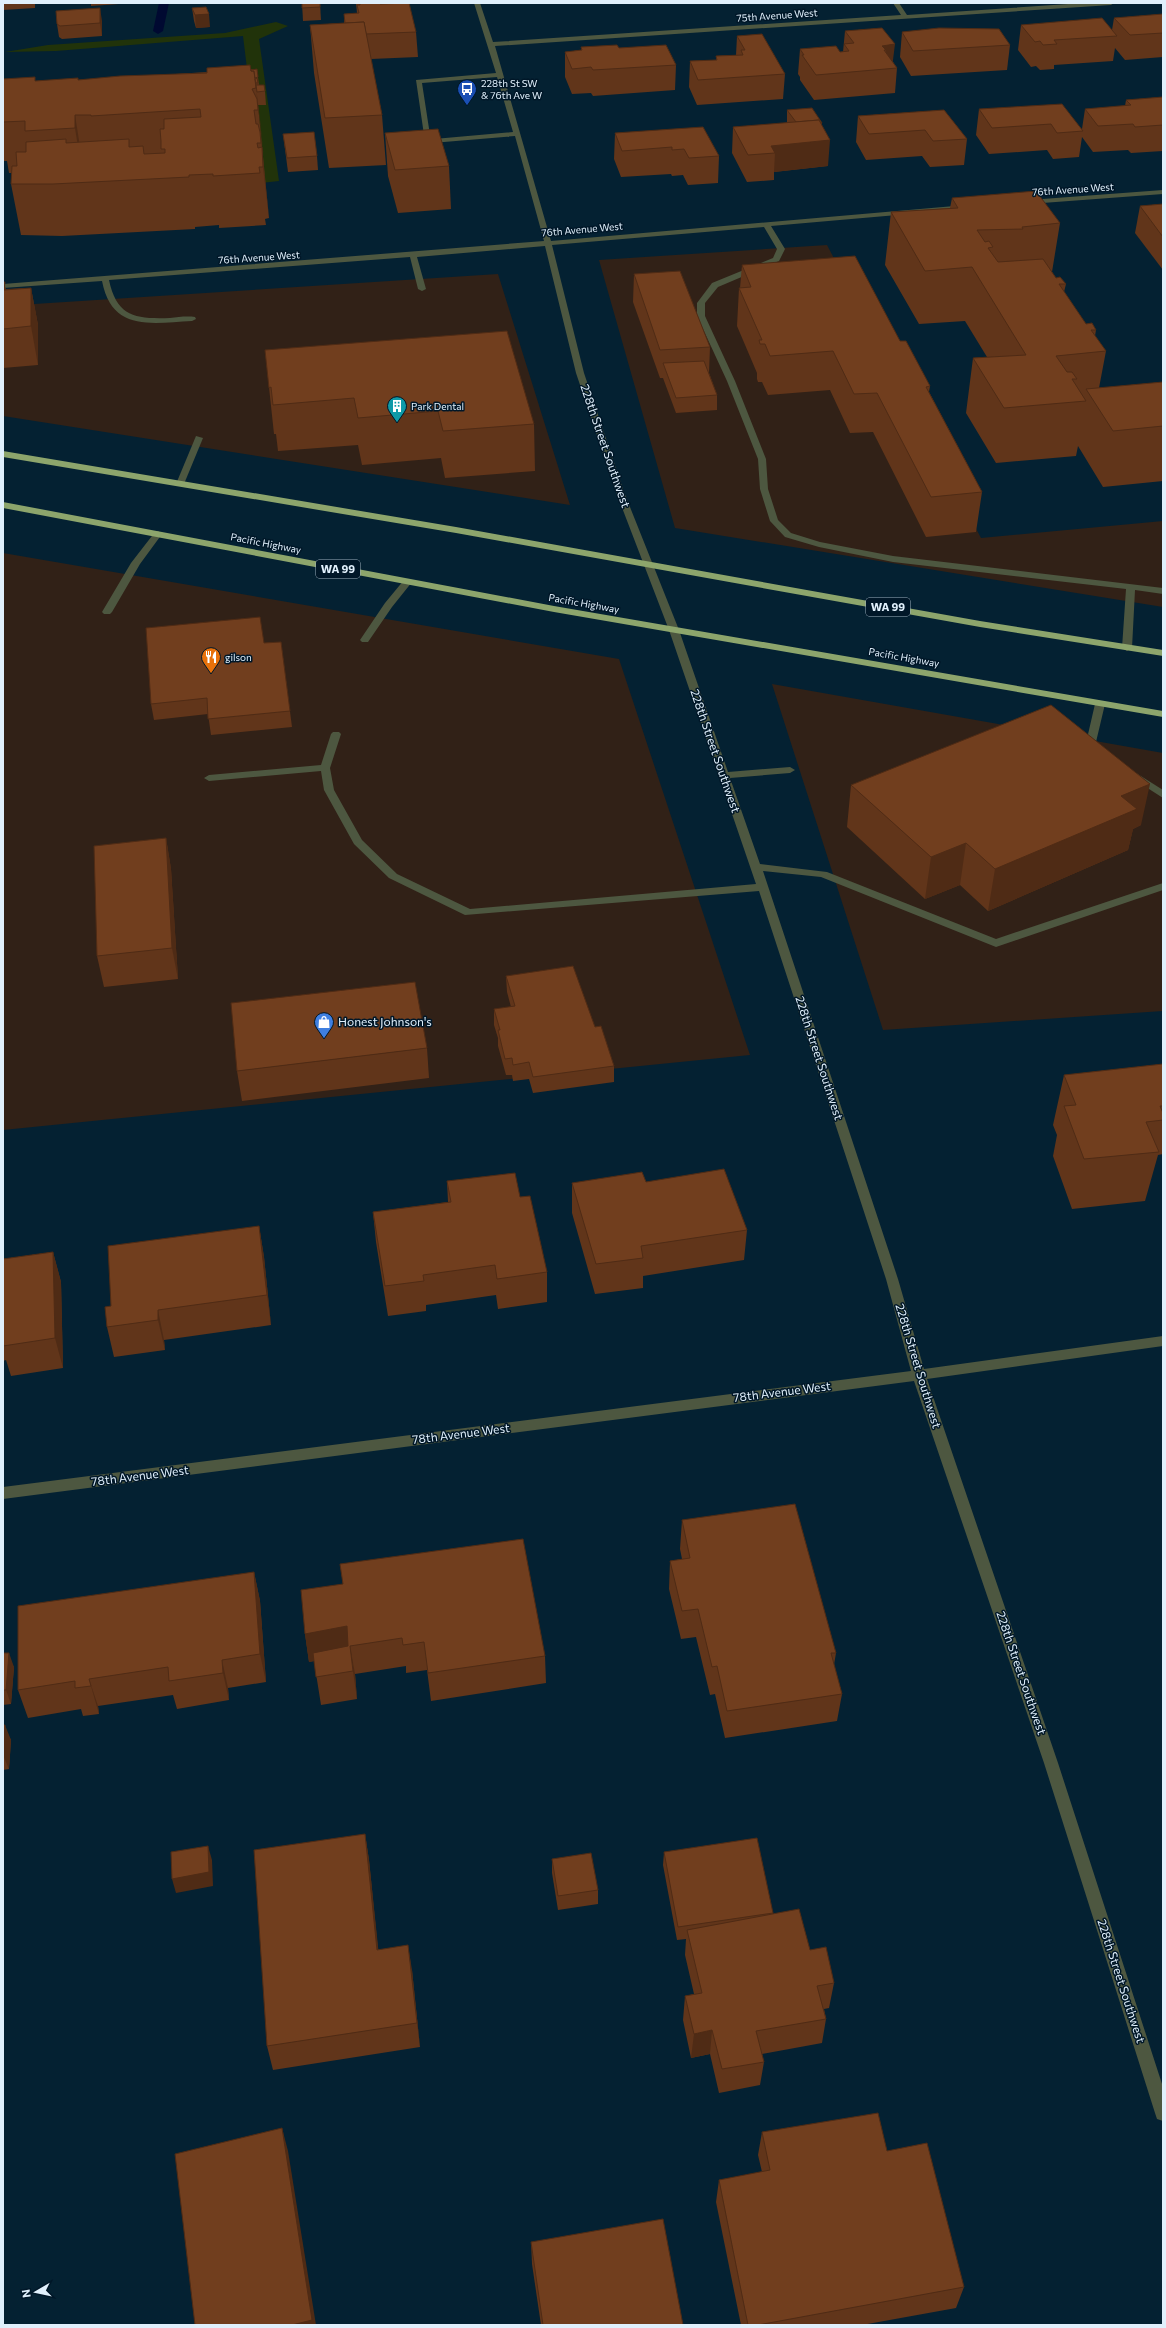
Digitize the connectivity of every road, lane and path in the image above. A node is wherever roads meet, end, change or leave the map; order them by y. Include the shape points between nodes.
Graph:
1 (477, 3) edge
2 (896, 3) edge
3 (1111, 3) edge
4 (905, 17) junction
5 (492, 44) junction
6 (500, 75) junction
7 (516, 134) junction
8 (1163, 192) edge
9 (1024, 202) edge
10 (978, 206) edge
11 (766, 223) junction
12 (548, 243) junction
13 (413, 255) junction
14 (105, 278) junction
15 (3, 286) edge
16 (422, 289) dead end
17 (192, 319) dead end
18 (199, 438) dead end
19 (3, 454) edge
20 (180, 484) junction
21 (3, 505) edge
22 (158, 534) junction
23 (649, 565) junction
24 (407, 582) junction
25 (1131, 588) junction
26 (1163, 591) edge
27 (107, 612) dead end
28 (674, 630) junction
29 (365, 640) dead end
30 (1127, 648) junction
31 (1163, 654) edge
32 (1100, 704) junction
33 (1163, 714) edge
34 (336, 734) dead end
35 (1110, 757) edge
36 (325, 768) junction
37 (790, 770) dead end
38 (1128, 770) edge
39 (723, 776) junction
40 (208, 778) dead end
41 (1163, 795) edge
42 (756, 867) junction
43 (1163, 886) edge
44 (762, 887) junction
45 (1163, 1341) edge
46 (919, 1375) junction
47 (3, 1494) edge
48 (1163, 2113) edge

1 - 5 street, 228th Street Southwest
2 - 4 street
3 - 4 street, 75th Avenue West
4 - 5 street, 75th Avenue West
5 - 6 street, 228th Street Southwest
6 - 7 street, 228th Street Southwest
6 - 7 street via 418,81 427,135 432,141
7 - 12 street, 228th Street Southwest
8 - 9 street, 76th Avenue West
10 - 11 street, 76th Avenue West
11 - 12 street, 76th Avenue West
11 - 25 street via 781,249 776,259 715,285 701,303 701,316 731,381 762,459 764,489 774,521 788,535 893,559
12 - 13 street, 76th Avenue West
12 - 23 street, 228th Street Southwest via 580,373 620,492
13 - 14 street, 76th Avenue West
13 - 16 street
14 - 15 street, 76th Avenue West
14 - 17 street via 110,299 120,314 136,320
18 - 20 street
19 - 20 highway, WA 99
20 - 23 highway, WA 99
21 - 22 highway, Pacific Highway / WA 99
22 - 24 highway, Pacific Highway / WA 99
22 - 27 street via 136,563
23 - 28 street, 228th Street Southwest
23 - 30 highway, WA 99
24 - 28 highway, Pacific Highway / WA 99
24 - 29 street
25 - 26 street
25 - 30 street
28 - 32 highway, Pacific Highway / WA 99 via 953,676
28 - 39 street, 228th Street Southwest
30 - 31 highway, WA 99
32 - 33 highway, Pacific Highway / WA 99
32 - 35 street via 1091,744
34 - 36 street
36 - 40 street
36 - 44 street via 329,790 358,842 393,876 469,913
37 - 39 street
38 - 41 street
39 - 42 street, 228th Street Southwest
42 - 43 street via 823,874 996,943
42 - 44 street, 228th Street Southwest
44 - 46 street, 228th Street Southwest via 892,1279
45 - 46 street, 78th Avenue West
46 - 47 street, 78th Avenue West
46 - 48 street, 228th Street Southwest via 1051,1763

